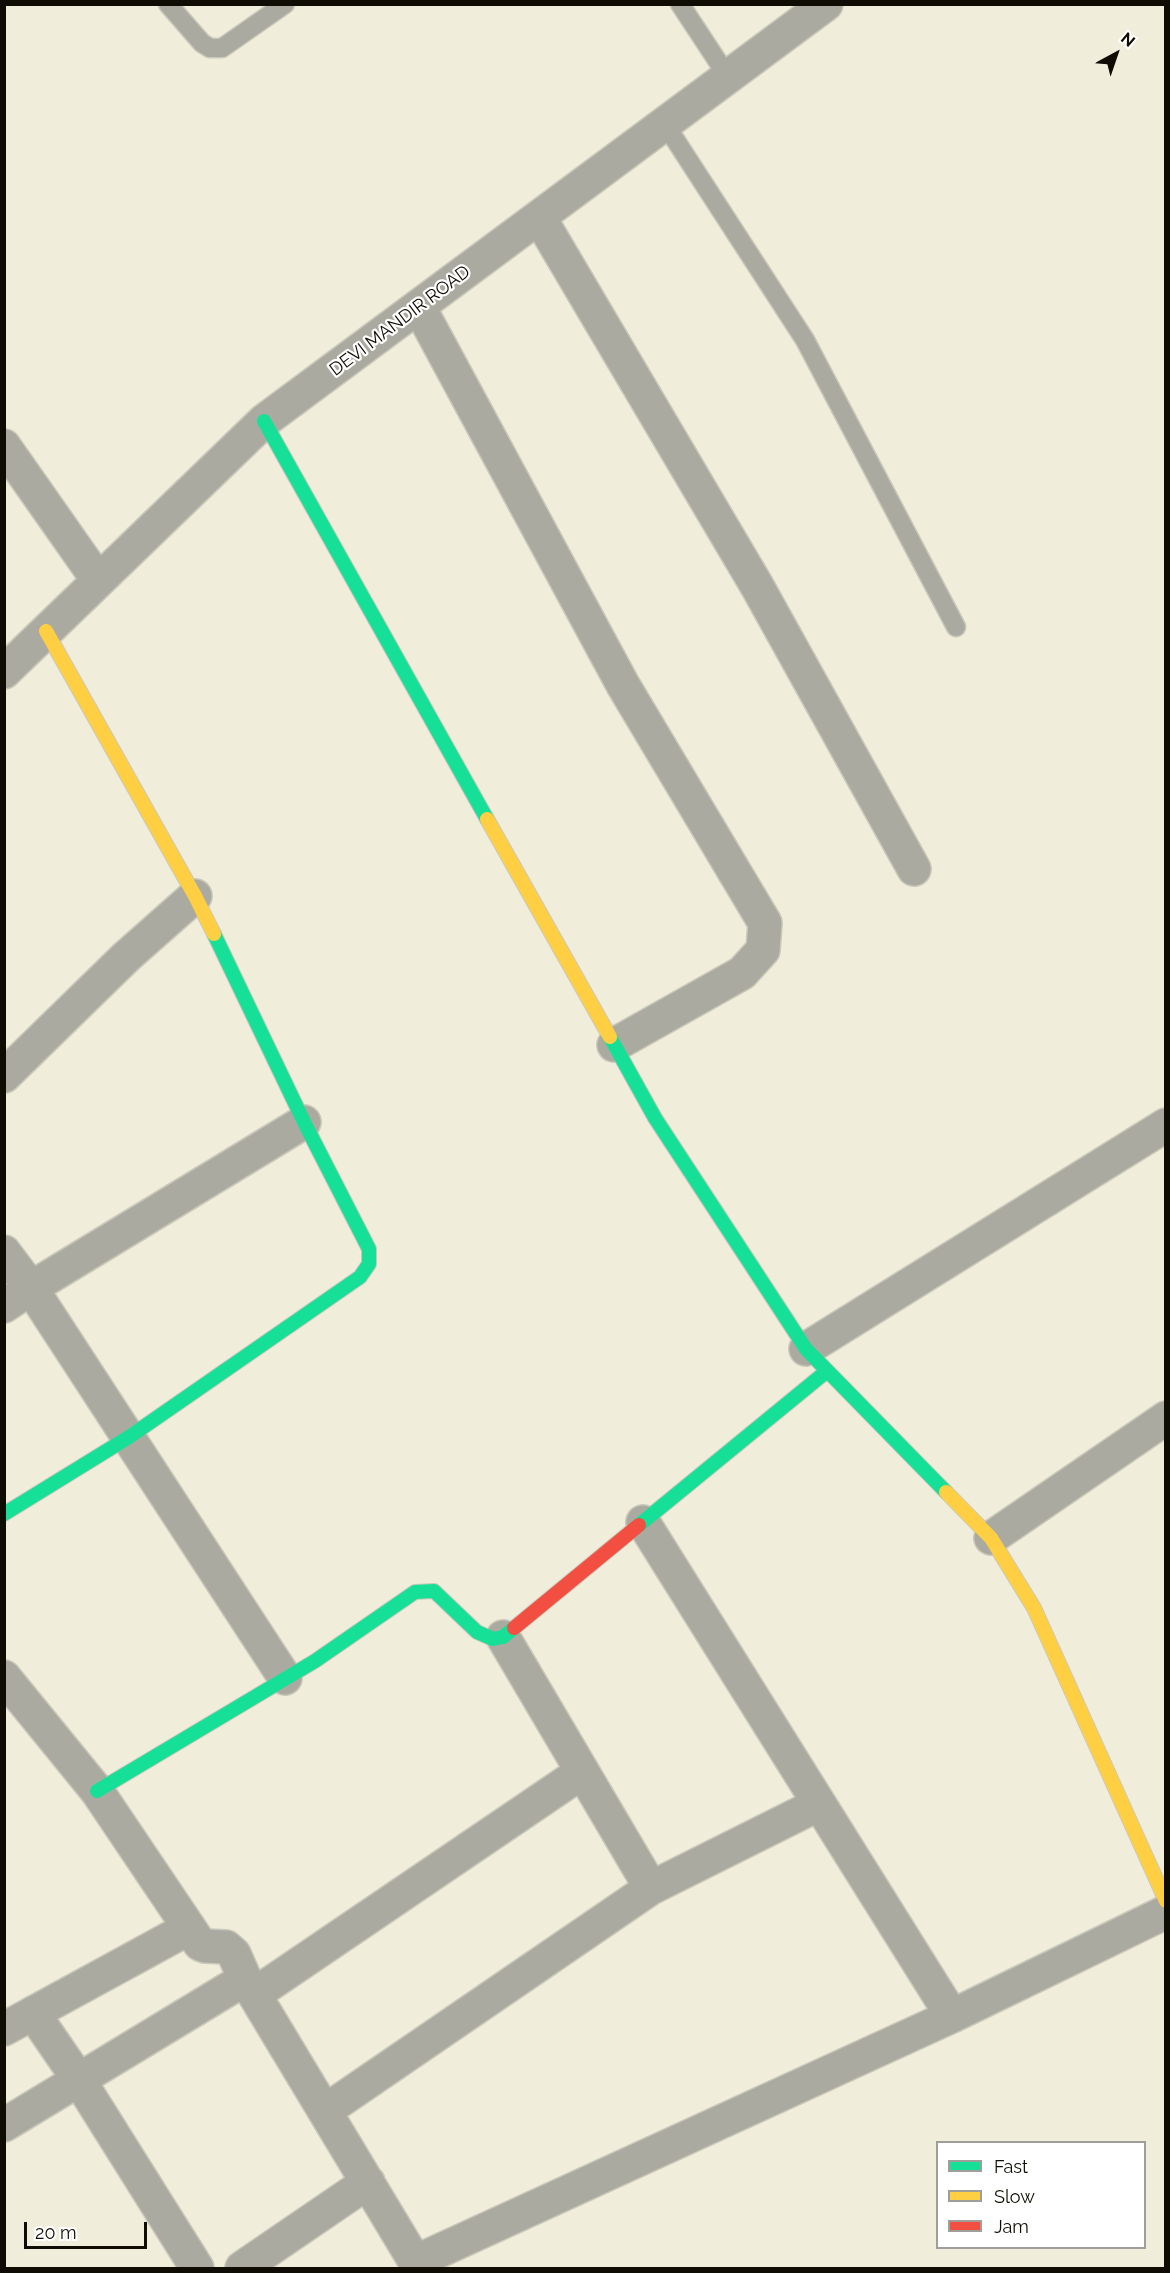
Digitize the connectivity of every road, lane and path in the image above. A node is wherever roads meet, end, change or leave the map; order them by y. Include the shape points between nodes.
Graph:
1 (168, 4) edge
2 (285, 4) edge
3 (680, 4) edge
4 (826, 4) edge
5 (728, 77) junction
6 (665, 124) junction
7 (539, 217) junction
8 (419, 307) junction
9 (264, 421) junction
10 (4, 446) edge
11 (98, 580) junction
12 (956, 627) dead end
13 (46, 631) junction
14 (4, 672) edge
15 (914, 869) dead end
16 (195, 896) junction
17 (615, 1045) junction
18 (4, 1076) edge
19 (304, 1122) junction
20 (1166, 1125) edge
21 (4, 1252) edge
22 (31, 1288) junction
23 (4, 1306) edge
24 (816, 1360) junction
25 (1166, 1418) edge
26 (129, 1437) junction
27 (4, 1514) edge
28 (643, 1522) junction
29 (990, 1538) junction
30 (503, 1637) junction
31 (4, 1677) edge
32 (285, 1678) junction
33 (582, 1772) junction
34 (97, 1791) junction
35 (819, 1804) junction
36 (651, 1888) junction
37 (1166, 1901) edge
38 (1166, 1912) edge
39 (189, 1928) junction
40 (250, 1986) junction
41 (33, 2013) junction
42 (952, 2016) junction
43 (4, 2029) edge
44 (79, 2080) junction
45 (325, 2111) junction
46 (4, 2125) edge
47 (368, 2182) junction
48 (417, 2265) edge
49 (197, 2268) edge
50 (242, 2268) edge

1 - 2 lane via 210,48 228,45
3 - 5 lane
4 - 5 street, DEVI MANDIR ROAD
5 - 6 street, DEVI MANDIR ROAD
6 - 7 street, DEVI MANDIR ROAD
6 - 12 lane via 805,340
7 - 8 street, DEVI MANDIR ROAD
7 - 15 street via 757,586
8 - 9 street, DEVI MANDIR ROAD
8 - 17 street via 623,685 765,923 763,950 742,973
9 - 11 street, DEVI MANDIR ROAD
9 - 17 street
10 - 11 street
11 - 13 street, DEVI MANDIR ROAD
13 - 14 street, DEVI MANDIR ROAD
13 - 16 street
16 - 18 street
16 - 19 street
17 - 24 street via 655,1118
19 - 22 street
19 - 26 street via 369,1249 369,1264 360,1277
20 - 24 street
21 - 22 street
22 - 23 street
22 - 26 street
24 - 28 street
24 - 29 street
25 - 29 street
26 - 27 street
26 - 32 street
28 - 30 street
28 - 35 street
29 - 37 street via 1034,1608
30 - 32 street via 493,1639 477,1632 434,1591 415,1592
30 - 33 street
31 - 34 street
32 - 34 street
33 - 36 street
33 - 40 street
34 - 39 street
35 - 36 street
35 - 42 street
36 - 45 street
38 - 42 street
39 - 40 street via 205,1946 231,1950
39 - 41 street
40 - 44 street
40 - 45 street
41 - 43 street
41 - 44 street
42 - 48 street
44 - 46 street
44 - 49 street
45 - 47 street
47 - 48 street
47 - 50 street

